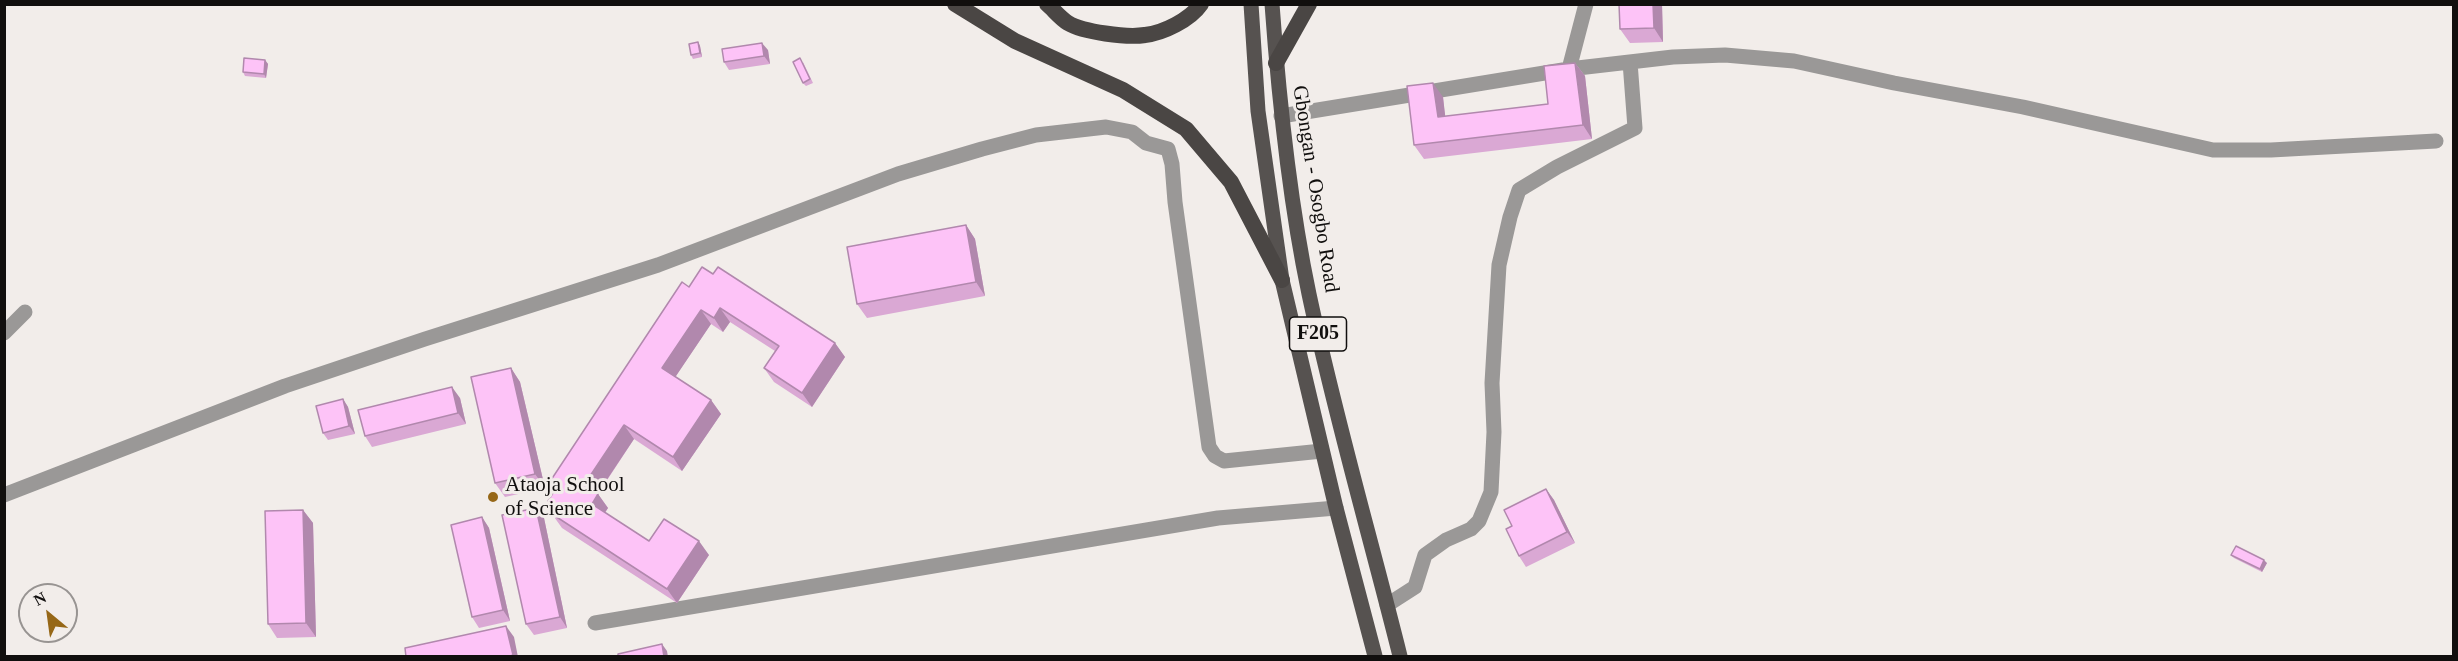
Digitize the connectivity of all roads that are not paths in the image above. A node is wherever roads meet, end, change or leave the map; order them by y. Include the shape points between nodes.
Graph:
1 (955, 4) edge
2 (1047, 4) edge
3 (1201, 4) edge
4 (1251, 4) edge
5 (1272, 4) edge
6 (1309, 4) edge
7 (1586, 4) edge
8 (1629, 62) junction
9 (1276, 63) junction
10 (1569, 69) junction
11 (1281, 116) junction
12 (2436, 141) dead end
13 (1282, 280) junction
14 (25, 312) dead end
15 (4, 333) edge
16 (1322, 451) junction
17 (4, 495) edge
18 (1336, 508) junction
19 (1387, 604) junction
20 (595, 623) dead end
21 (1375, 657) edge
22 (1400, 657) edge

1 - 13 highway via 1015,41 1123,90 1186,129 1231,182
2 - 3 highway via 1069,24 1105,33 1145,35 1171,26
4 - 13 main road, Gbongan - Osogbo Road / F205 via 1258,111
5 - 9 main road, Gbongan - Osogbo Road / F205
6 - 9 highway
7 - 10 street
8 - 10 street
8 - 12 street via 1725,55 1794,62 2023,107 2213,150
8 - 19 street via 1635,128 1519,190 1510,217 1499,265 1495,312 1491,492 1479,521 1425,555 1415,587
9 - 11 main road, Gbongan - Osogbo Road / F205
10 - 11 street
11 - 19 main road, Gbongan - Osogbo Road / F205 via 1309,292
13 - 16 main road, Gbongan - Osogbo Road / F205
14 - 15 street
16 - 17 street via 1224,461 1209,447 1168,149 1146,143 1132,132 1106,127 1036,135 898,174 658,265 285,386
16 - 18 main road, Gbongan - Osogbo Road / F205
18 - 20 street via 1218,518
18 - 21 main road, Gbongan - Osogbo Road / F205
19 - 22 main road, Gbongan - Osogbo Road / F205

